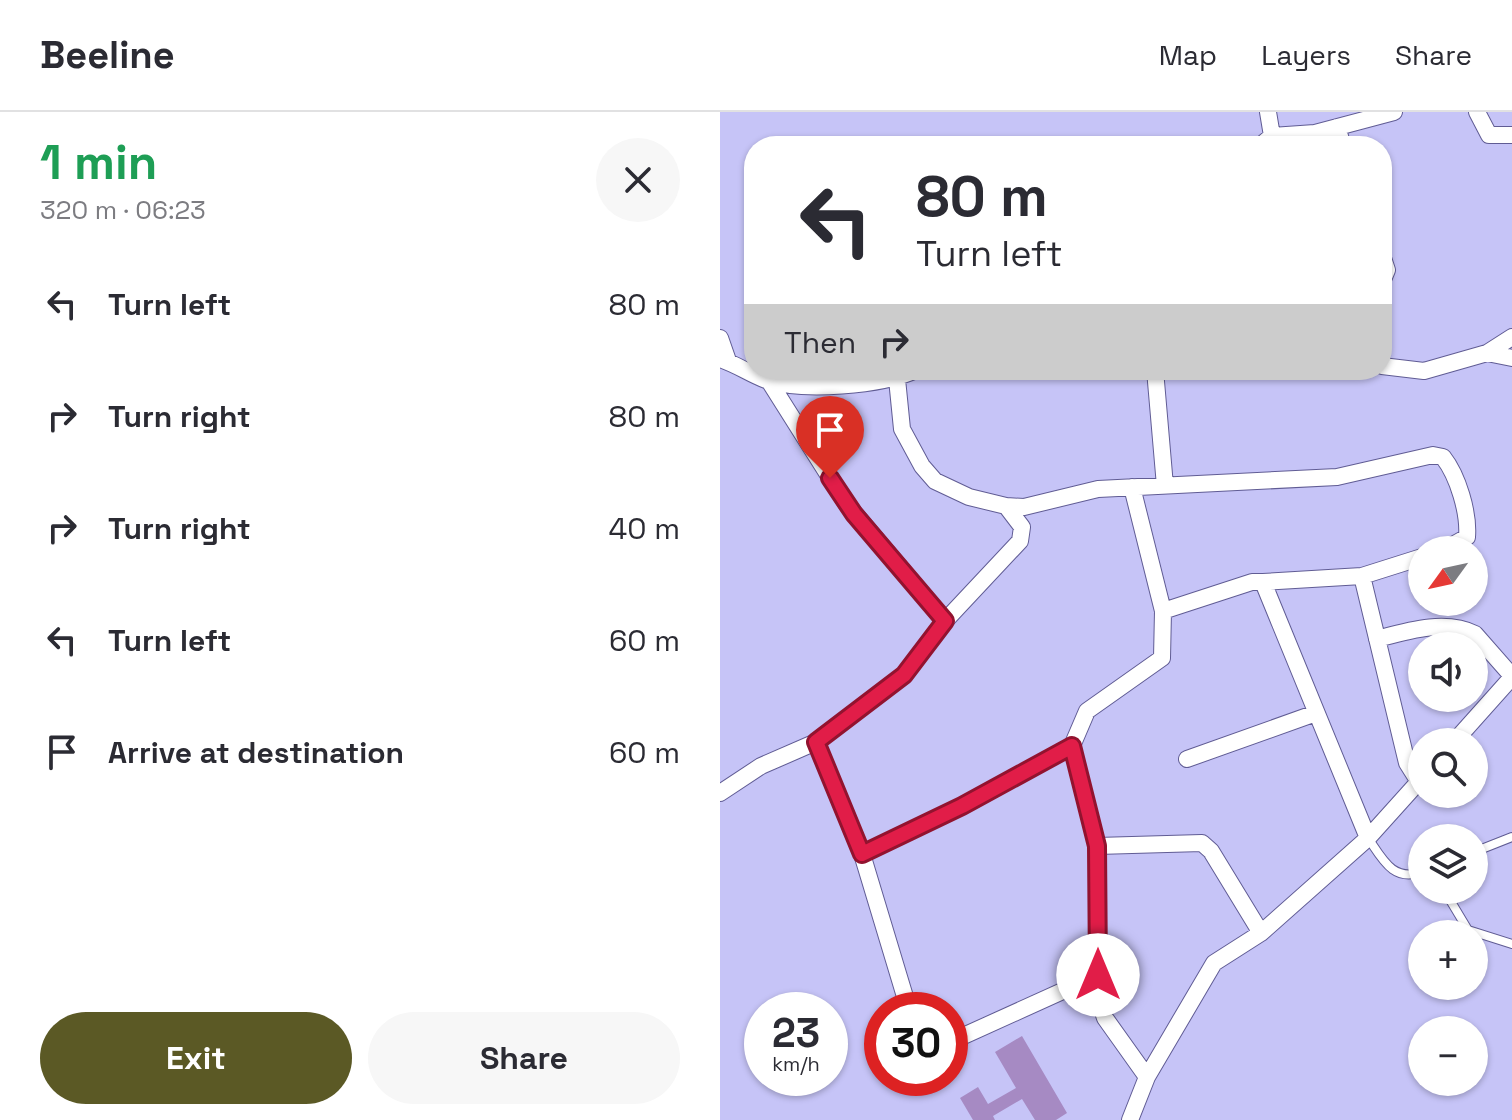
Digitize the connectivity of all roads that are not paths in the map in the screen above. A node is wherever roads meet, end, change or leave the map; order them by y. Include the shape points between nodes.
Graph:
1 (1268, 112) edge
2 (1394, 112) edge
3 (1477, 112) edge
4 (1337, 127) junction
5 (1512, 135) edge
6 (1266, 136) edge
7 (1291, 136) edge
8 (1340, 136) edge
9 (1512, 337) edge
10 (720, 338) edge
11 (1487, 353) junction
12 (1512, 358) edge
13 (724, 360) edge
14 (1392, 367) edge
15 (744, 369) edge
16 (887, 380) edge
17 (897, 380) edge
18 (1156, 380) edge
19 (769, 381) joint
20 (1165, 486) junction
21 (1132, 487) junction
22 (1006, 506) junction
23 (1467, 536) edge
24 (1408, 561) edge
25 (1362, 576) junction
26 (1263, 582) junction
27 (1163, 611) junction
28 (945, 621) junction
29 (1377, 639) junction
30 (1512, 677) edge
31 (1316, 713) junction
32 (1466, 728) edge
33 (816, 742) junction
34 (1072, 746) junction
35 (1187, 759) dead end
36 (1408, 764) edge
37 (720, 793) edge
38 (1408, 793) edge
39 (1512, 837) edge
40 (1368, 838) junction
41 (1097, 846) junction
42 (1488, 846) edge
43 (862, 854) junction
44 (1408, 874) edge
45 (1452, 904) edge
46 (1261, 933) junction
47 (1512, 944) edge
48 (1098, 975) junction
49 (904, 992) edge
50 (968, 1034) edge
51 (1147, 1077) junction
52 (1130, 1120) edge

1 - 6 street
2 - 4 street
3 - 5 street via 1489,135
4 - 7 street
4 - 8 street
9 - 11 street
10 - 13 street
11 - 12 street
11 - 14 street via 1424,371
13 - 15 street
16 - 19 street via 826,386
17 - 22 street via 902,429 922,466 935,481
18 - 20 street
19 - 28 street via 846,503
20 - 21 street
20 - 23 street via 1337,477 1433,455 1443,457 1450,467
21 - 22 street
21 - 27 street
22 - 28 street via 1022,527 1020,541
24 - 25 street
25 - 26 street
25 - 29 street
26 - 27 street
26 - 31 street
27 - 34 street via 1162,658 1087,711
28 - 33 street via 904,675
29 - 30 street via 1417,629 1467,630
29 - 36 street
30 - 32 street
31 - 35 street
31 - 40 street
33 - 37 street via 761,766
33 - 43 street
34 - 41 street
34 - 43 street
38 - 40 street
39 - 42 lane
40 - 44 lane via 1388,868
40 - 46 street
41 - 46 street via 1202,843
41 - 48 street
43 - 49 street
45 - 47 lane via 1468,930
46 - 51 street via 1214,963
48 - 50 street
48 - 51 street via 1097,994 1105,1018
51 - 52 street

